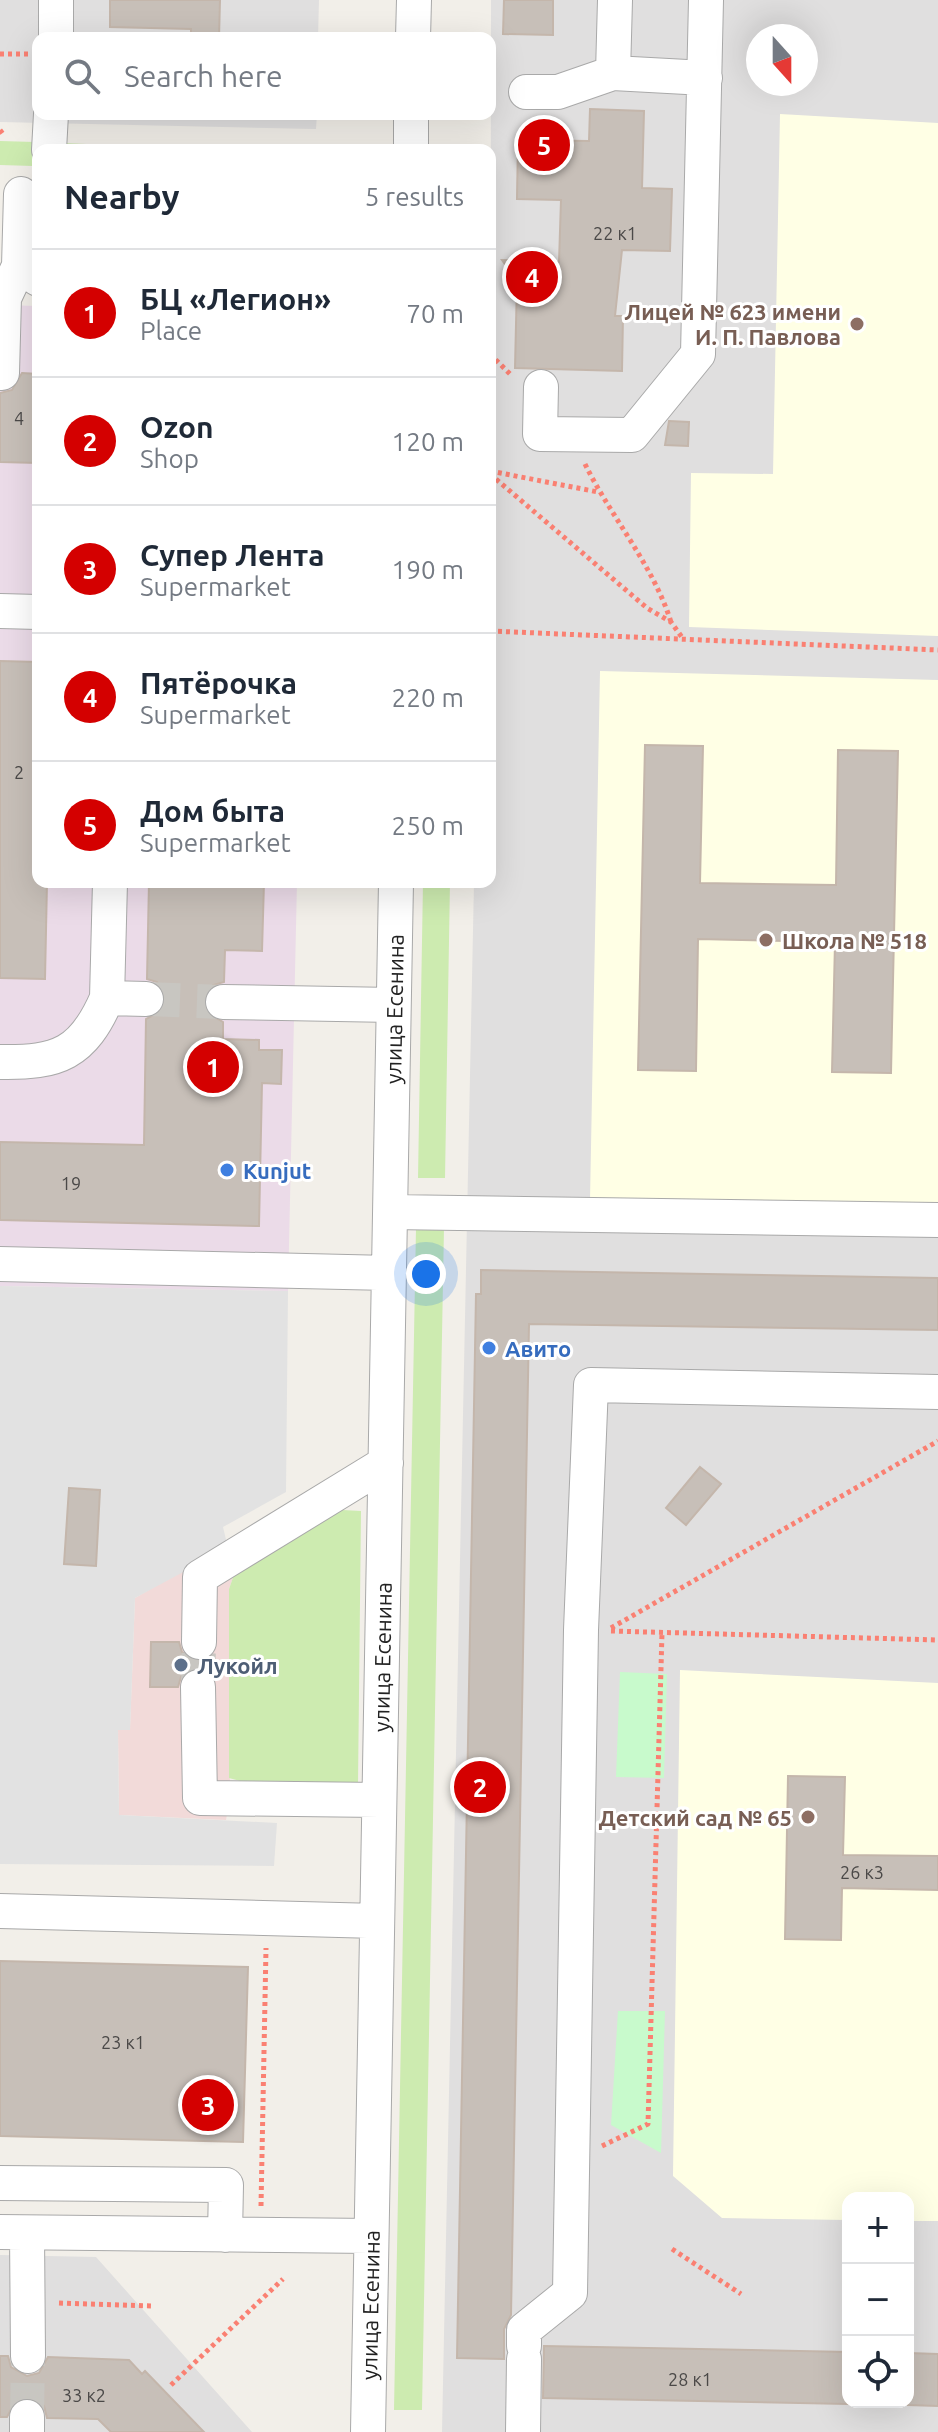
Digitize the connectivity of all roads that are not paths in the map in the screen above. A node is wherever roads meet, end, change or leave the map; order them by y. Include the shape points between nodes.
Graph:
1 (56, 0) edge
2 (414, 0) edge
3 (615, 0) edge
4 (706, 0) edge
5 (56, 32) edge
6 (413, 32) edge
7 (613, 73) junction
8 (705, 78) junction
9 (526, 92) dead end
10 (51, 120) edge
11 (411, 120) edge
12 (49, 144) edge
13 (411, 144) edge
14 (20, 194) edge
15 (29, 272) edge
16 (2, 329) edge
17 (2, 373) dead end
18 (541, 387) dead end
19 (0, 611) edge
20 (32, 612) edge
21 (110, 888) edge
22 (396, 888) edge
23 (107, 998) junction
24 (146, 999) tunnel mouth
25 (223, 1002) tunnel mouth
26 (393, 1005) junction
27 (0, 1062) edge
28 (391, 1212) junction
29 (938, 1220) edge
30 (0, 1264) edge
31 (389, 1273) junction
32 (938, 1392) edge
33 (386, 1463) junction
34 (199, 1642) tunnel mouth
35 (198, 1687) tunnel mouth
36 (379, 1800) junction
37 (0, 1911) edge
38 (377, 1921) junction
39 (0, 2183) edge
40 (14, 2233) edge
41 (225, 2235) junction
42 (371, 2236) junction
43 (28, 2356) tunnel mouth
44 (368, 2432) edge
45 (523, 2432) edge

1 - 5 street
2 - 6 street
3 - 7 street
4 - 8 street
7 - 8 street
7 - 9 street via 558,92
8 - 18 street via 698,354 632,435 540,434
10 - 12 street
11 - 13 street
14 - 15 street
15 - 16 street via 4,298
16 - 17 street
19 - 20 street
21 - 23 street
22 - 26 street, улица Есенина
23 - 24 street
23 - 27 street via 95,1026 71,1049 42,1062
25 - 26 street
26 - 28 street, улица Есенина
28 - 29 street
28 - 31 street, улица Есенина
30 - 31 street
31 - 33 street, улица Есенина
32 - 45 street via 591,1385 581,1630 570,2293 524,2330
33 - 34 street via 200,1577
33 - 36 street, улица Есенина
35 - 36 street via 200,1798
36 - 38 street, улица Есенина
37 - 38 street
38 - 42 street, улица Есенина
39 - 41 street via 226,2185
40 - 41 street
40 - 43 street via 28,2302
41 - 42 street
42 - 44 street, улица Есенина

